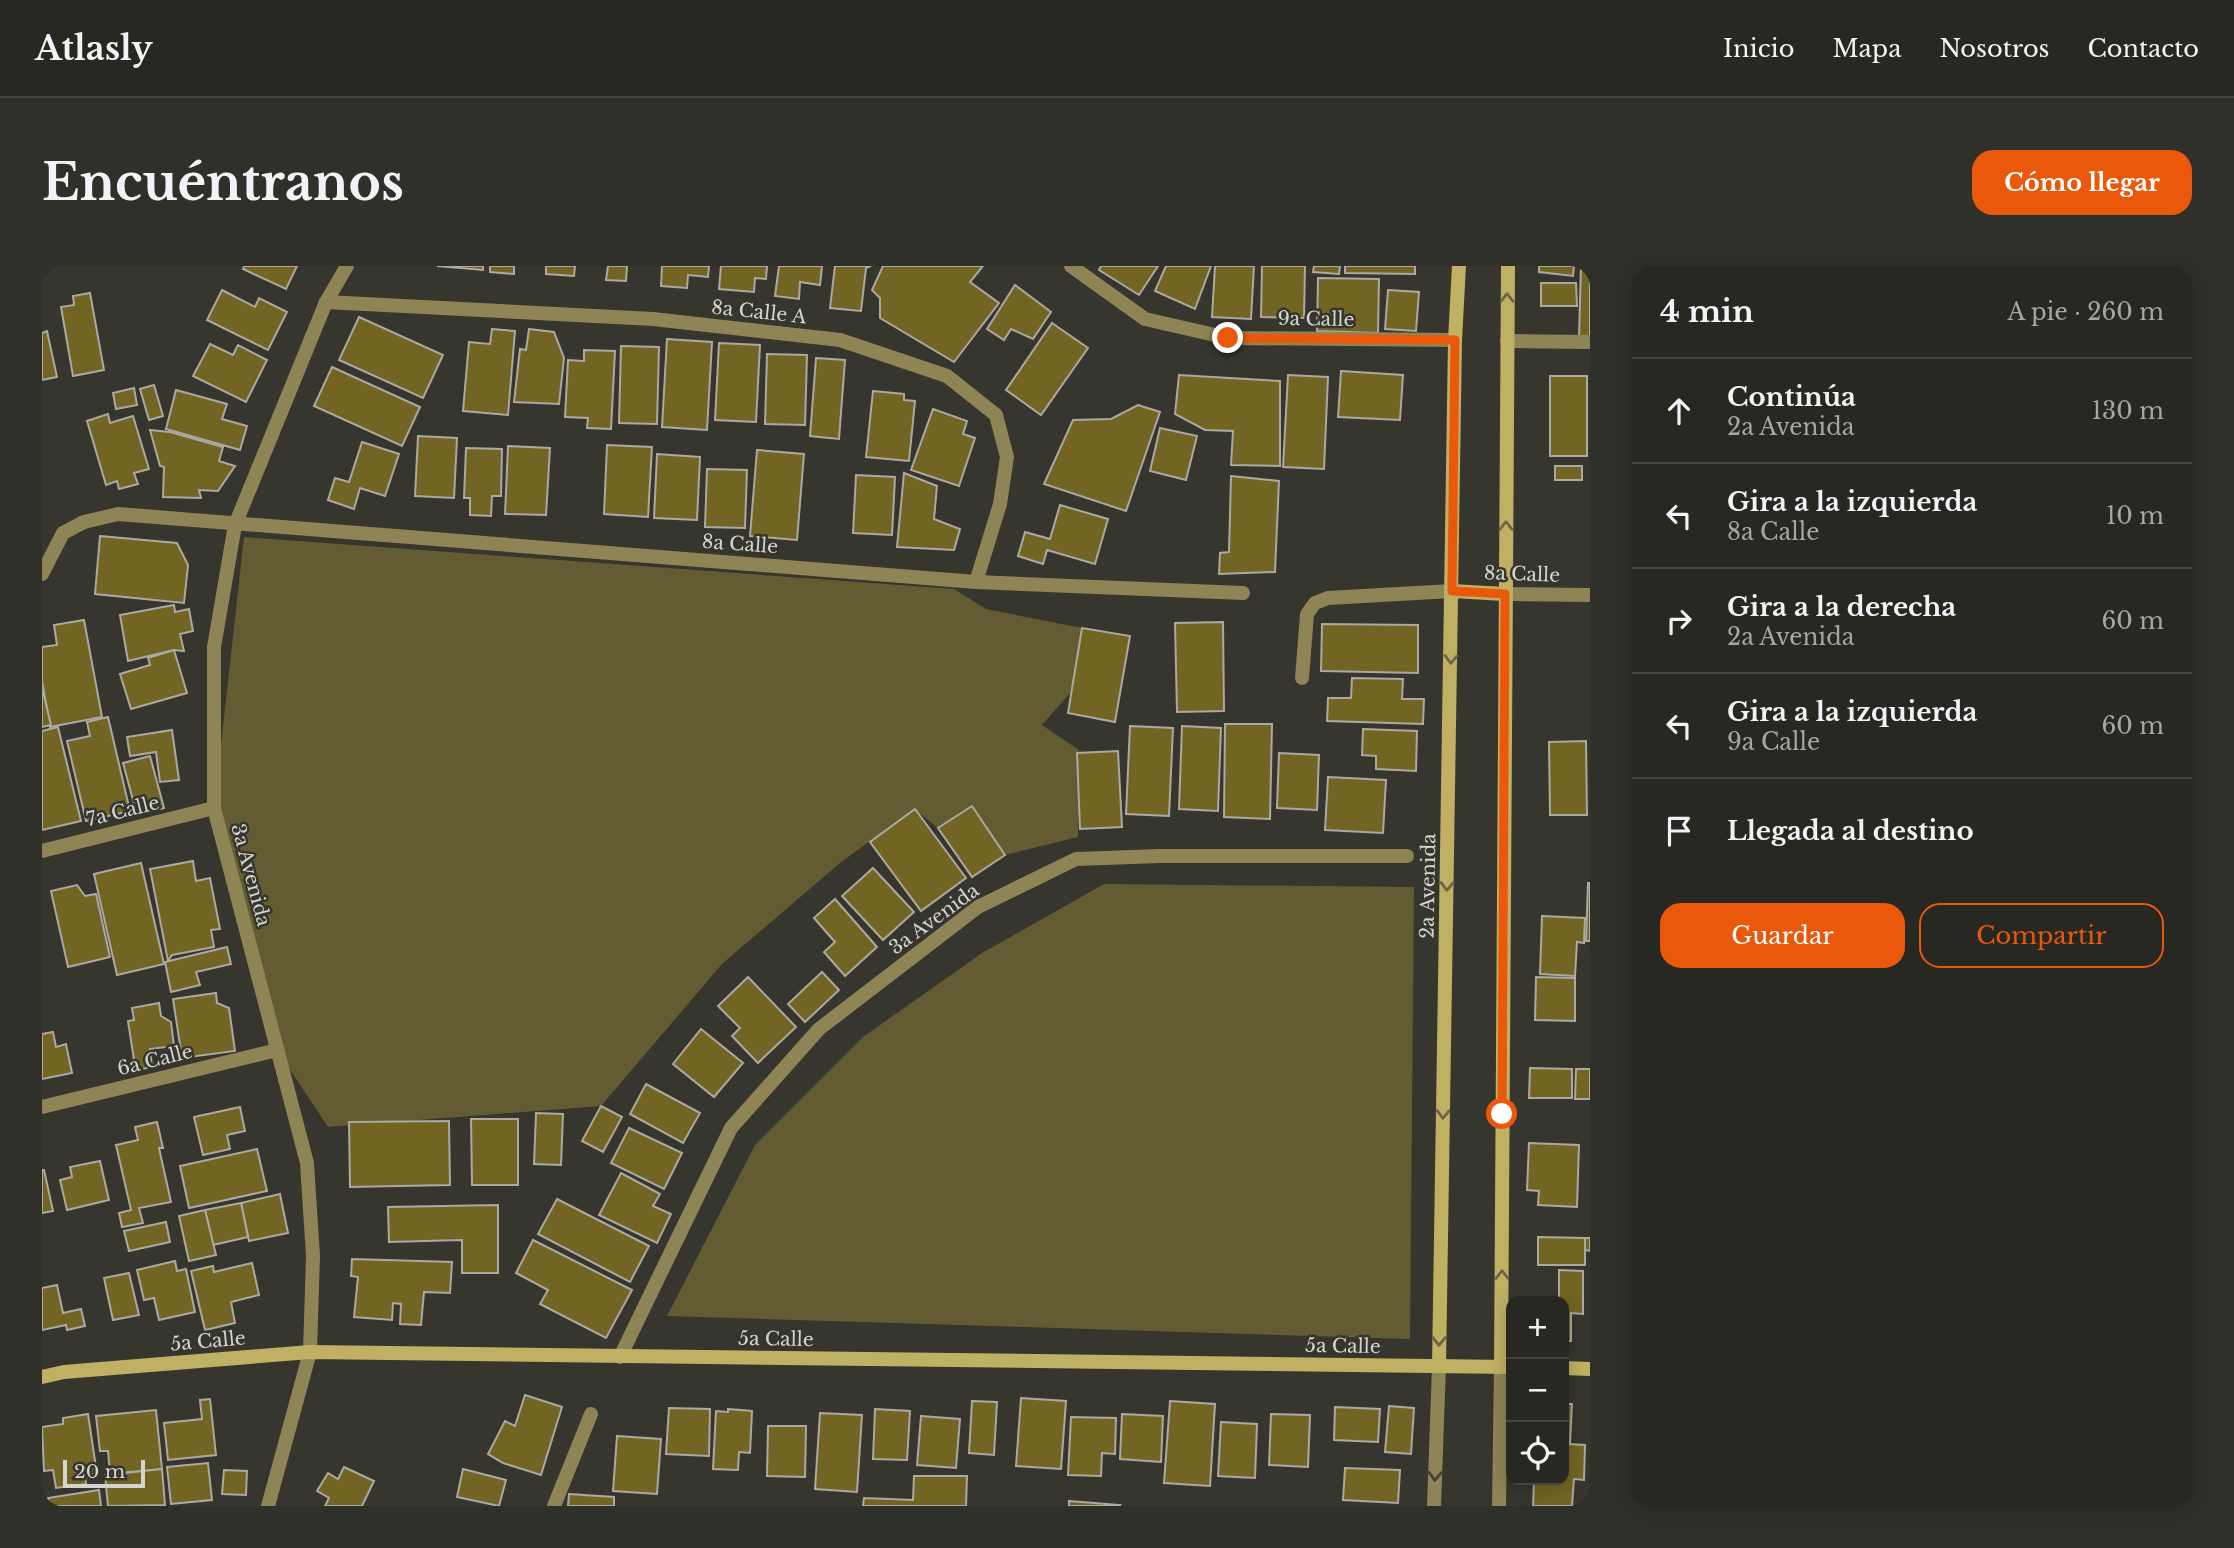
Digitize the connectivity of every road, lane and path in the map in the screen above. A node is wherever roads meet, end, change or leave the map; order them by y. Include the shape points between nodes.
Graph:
1 (347, 266) edge
2 (1070, 266) edge
3 (1459, 266) edge
4 (1508, 266) edge
5 (326, 302) junction
6 (1455, 340) junction
7 (1507, 341) junction
8 (1590, 342) edge
9 (235, 525) junction
10 (42, 574) edge
11 (976, 582) junction
12 (1452, 591) junction
13 (1243, 593) dead end
14 (1505, 594) junction
15 (1590, 595) edge
16 (1302, 678) dead end
17 (214, 808) junction
18 (42, 851) edge
19 (1407, 856) dead end
20 (277, 1050) junction
21 (42, 1107) edge
22 (310, 1352) junction
23 (620, 1357) junction
24 (1439, 1366) junction
25 (1506, 1367) edge
26 (1569, 1368) edge
27 (1590, 1369) edge
28 (42, 1377) edge
29 (591, 1414) dead end
30 (268, 1506) edge
31 (554, 1506) edge
32 (1434, 1506) edge
33 (1499, 1506) edge

1 - 5 street, 3a Avenida
2 - 6 street, 9a Calle via 1145,319 1228,338
3 - 6 street, 2a Avenida
7 -> 4 street
5 - 9 street, 3a Avenida
5 - 11 street, 8a Calle A via 653,319 840,340 947,376 996,415 1007,457 1000,504
6 - 12 street, 2a Avenida
7 - 8 street
14 -> 7 street
9 - 10 street, 8a Calle via 118,514 84,522 63,533
9 - 11 street, 8a Calle
9 - 17 street, 3a Avenida via 214,647
11 - 13 street, 8a Calle
12 - 14 street, 8a Calle
12 - 16 street via 1328,598 1315,603 1307,614
12 -> 24 street, 2a Avenida
14 - 15 street, 8a Calle
25 -> 14 street
17 - 18 street, 7a Calle
17 - 20 street, 3a Avenida
19 - 23 street, 3a Avenida via 1076,859 978,907 819,1029 731,1128
20 - 21 street, 6a Calle
20 - 22 street, 3a Avenida via 307,1163 313,1256
22 - 23 street, 5a Calle
22 - 28 street, 5a Calle
22 - 30 street, 3a Avenida
23 - 24 street, 5a Calle
24 - 25 street, 5a Calle
24 -> 32 street, 2a Avenida
25 - 33 street
26 - 27 street
29 - 31 street

